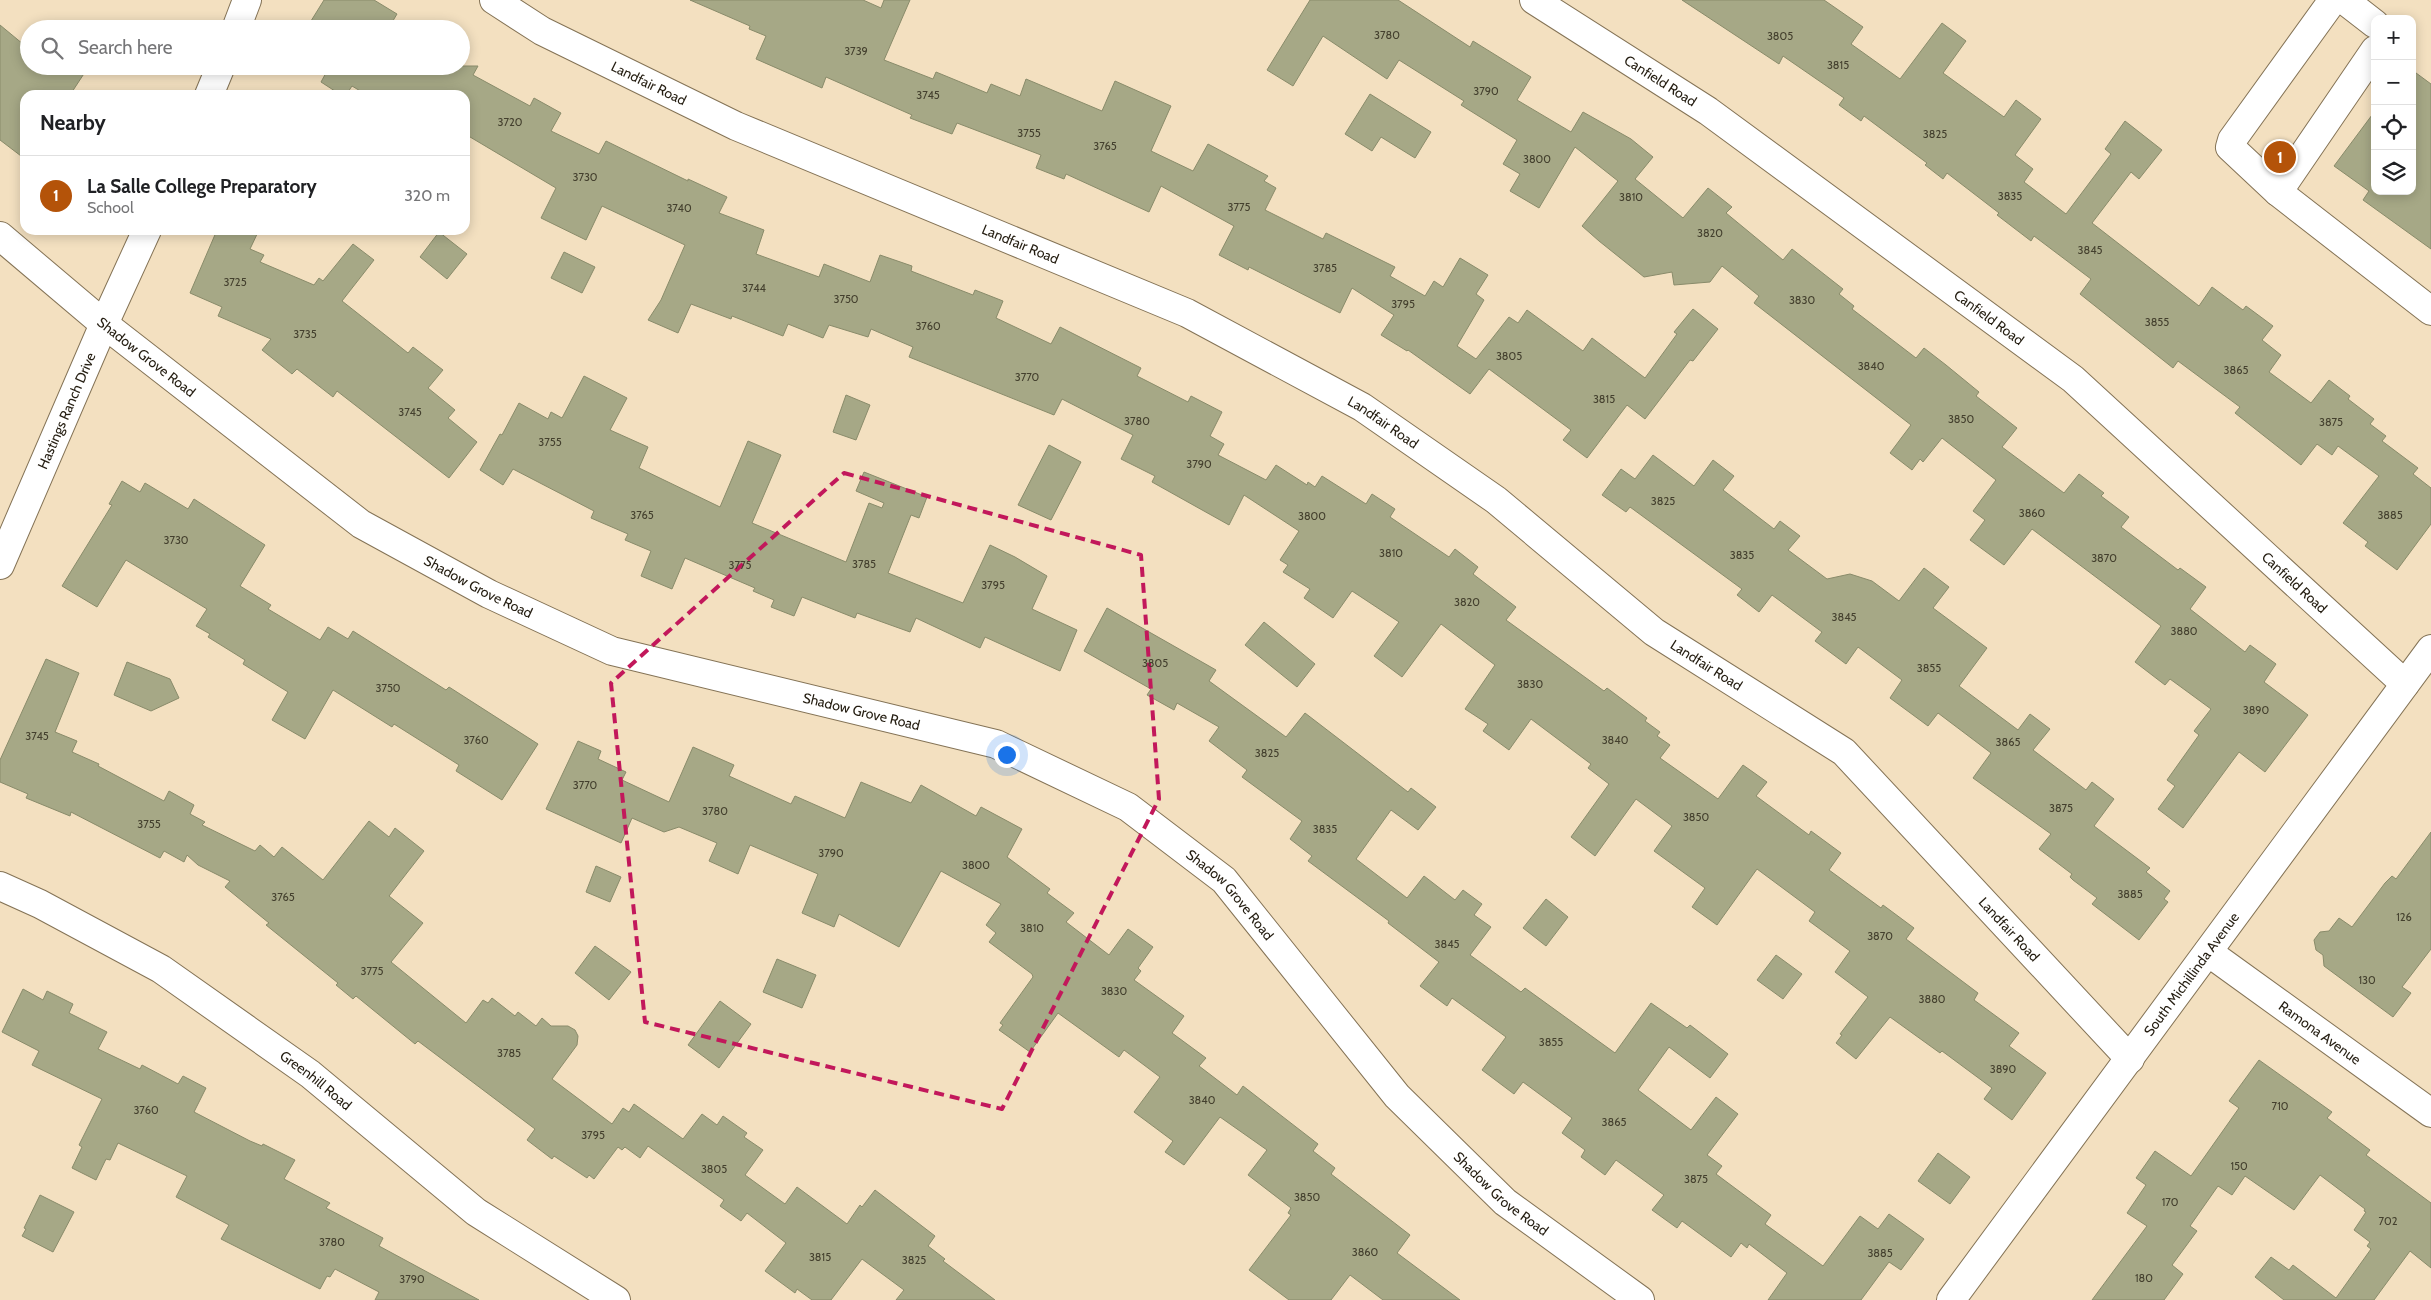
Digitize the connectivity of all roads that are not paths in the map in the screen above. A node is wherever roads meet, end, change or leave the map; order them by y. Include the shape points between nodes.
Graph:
1 (247, 0) edge
2 (494, 0) edge
3 (1534, 0) edge
4 (2333, 0) edge
5 (2344, 0) edge
6 (239, 20) edge
7 (2371, 21) edge
8 (2371, 56) edge
9 (217, 75) edge
10 (211, 90) edge
11 (2278, 192) junction
12 (145, 235) edge
13 (0, 236) edge
14 (2431, 311) edge
15 (104, 324) junction
16 (0, 565) edge
17 (2431, 649) edge
18 (2405, 684) junction
19 (0, 886) edge
20 (2208, 952) junction
21 (2130, 1059) junction
22 (2431, 1113) edge
23 (616, 1300) edge
24 (1640, 1300) edge
25 (1951, 1300) edge

1 - 6 street
2 - 21 street, Landfair Road via 542,31 736,126 1187,313 1362,407 1496,500 1654,632 1844,752
3 - 18 street, Canfield Road via 1708,110 2073,379
4 - 11 street via 2230,144 2232,151
5 - 7 street
8 - 11 street
9 - 10 street
11 - 14 street
12 - 15 street, Hastings Ranch Drive
13 - 15 street, Shadow Grove Road
15 - 16 street, Hastings Ranch Drive
15 - 24 street, Shadow Grove Road via 361,524 489,594 612,651 996,744 1128,807 1224,880 1397,1096 1505,1202
17 - 18 street, South Michillinda Avenue
18 - 20 street, South Michillinda Avenue
19 - 23 street, Greenhill Road via 161,969 310,1074 476,1212
20 - 21 street, South Michillinda Avenue
20 - 22 street, Ramona Avenue
21 - 25 street, South Michillinda Avenue

